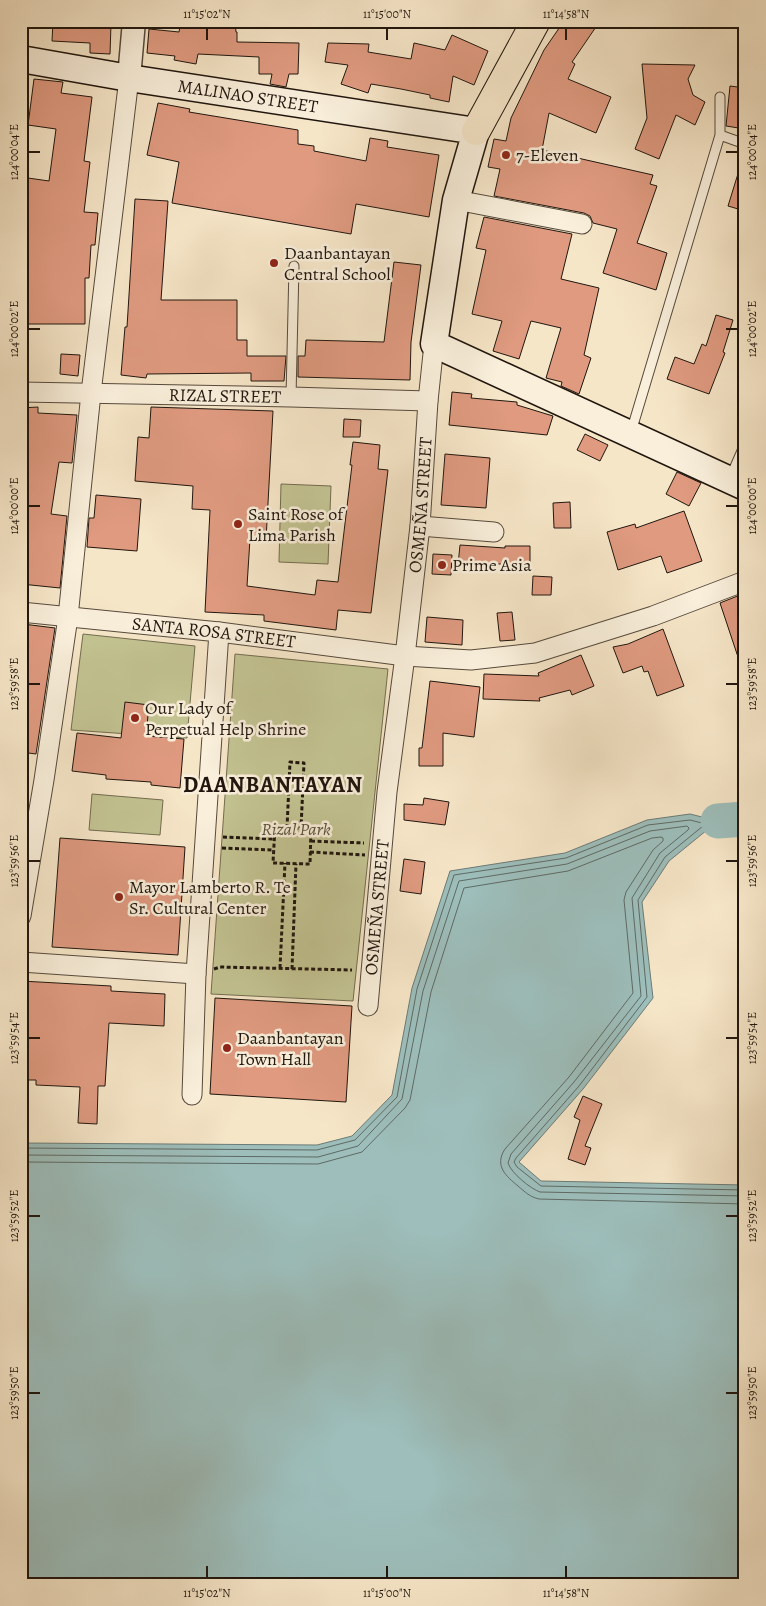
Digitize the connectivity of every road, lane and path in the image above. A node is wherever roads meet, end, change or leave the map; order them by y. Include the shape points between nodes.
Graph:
1 (134, 21) edge
2 (536, 21) edge
3 (21, 59) edge
4 (129, 78) junction
5 (720, 97) dead end
6 (476, 131) junction
7 (720, 135) junction
8 (745, 144) edge
9 (456, 200) junction
10 (582, 224) dead end
11 (294, 266) dead end
12 (434, 344) junction
13 (21, 392) edge
14 (91, 393) junction
15 (290, 397) junction
16 (428, 401) junction
17 (630, 435) junction
18 (745, 444) edge
19 (737, 484) edge
20 (420, 526) junction
21 (494, 532) dead end
22 (745, 581) edge
23 (21, 612) edge
24 (68, 617) junction
25 (219, 632) junction
26 (405, 656) junction
27 (287, 828) junction
28 (301, 828) junction
29 (274, 839) junction
30 (311, 841) junction
31 (205, 842) junction
32 (274, 850) junction
33 (381, 850) junction
34 (310, 852) junction
35 (285, 863) junction
36 (296, 864) junction
37 (21, 916) edge
38 (21, 962) edge
39 (280, 968) junction
40 (292, 969) junction
41 (370, 970) junction
42 (196, 974) junction
43 (368, 1006) dead end
44 (192, 1096) dead end

1 - 4 street
2 - 6 main road, OSMEÑA STREET
3 - 4 main road, MALINAO STREET
4 - 6 main road, MALINAO STREET
4 - 14 street
5 - 7 lane
6 - 9 main road, OSMEÑA STREET
7 - 8 lane
7 - 17 lane
9 - 10 street
9 - 12 main road, OSMEÑA STREET
11 - 15 lane
12 - 16 street, OSMEÑA STREET
12 - 17 main road
13 - 14 street, RIZAL STREET
14 - 15 street, RIZAL STREET
14 - 24 street
15 - 16 street, RIZAL STREET
16 - 20 street, OSMEÑA STREET
17 - 19 main road
18 - 19 lane
20 - 21 street
20 - 26 street, OSMEÑA STREET
22 - 26 street, SANTA ROSA STREET via 653,616 535,653 471,660
23 - 24 street, SANTA ROSA STREET
24 - 25 street, SANTA ROSA STREET
24 - 37 street
25 - 26 street, SANTA ROSA STREET
25 - 31 street
26 - 33 street, OSMEÑA STREET
27 - 28 path
27 - 28 path via 290,762 304,763
27 - 29 path via 275,827
28 - 30 path via 311,829
29 - 31 path
29 - 32 path
30 - 33 path
30 - 34 path
31 - 32 path
31 - 42 street
32 - 35 path via 273,862
33 - 34 path
33 - 41 street, OSMEÑA STREET
34 - 36 path via 310,864
35 - 36 path
35 - 39 path
36 - 40 path
38 - 42 street
39 - 40 path
39 - 42 path via 220,967
40 - 41 path
41 - 43 street, OSMEÑA STREET
42 - 44 street

